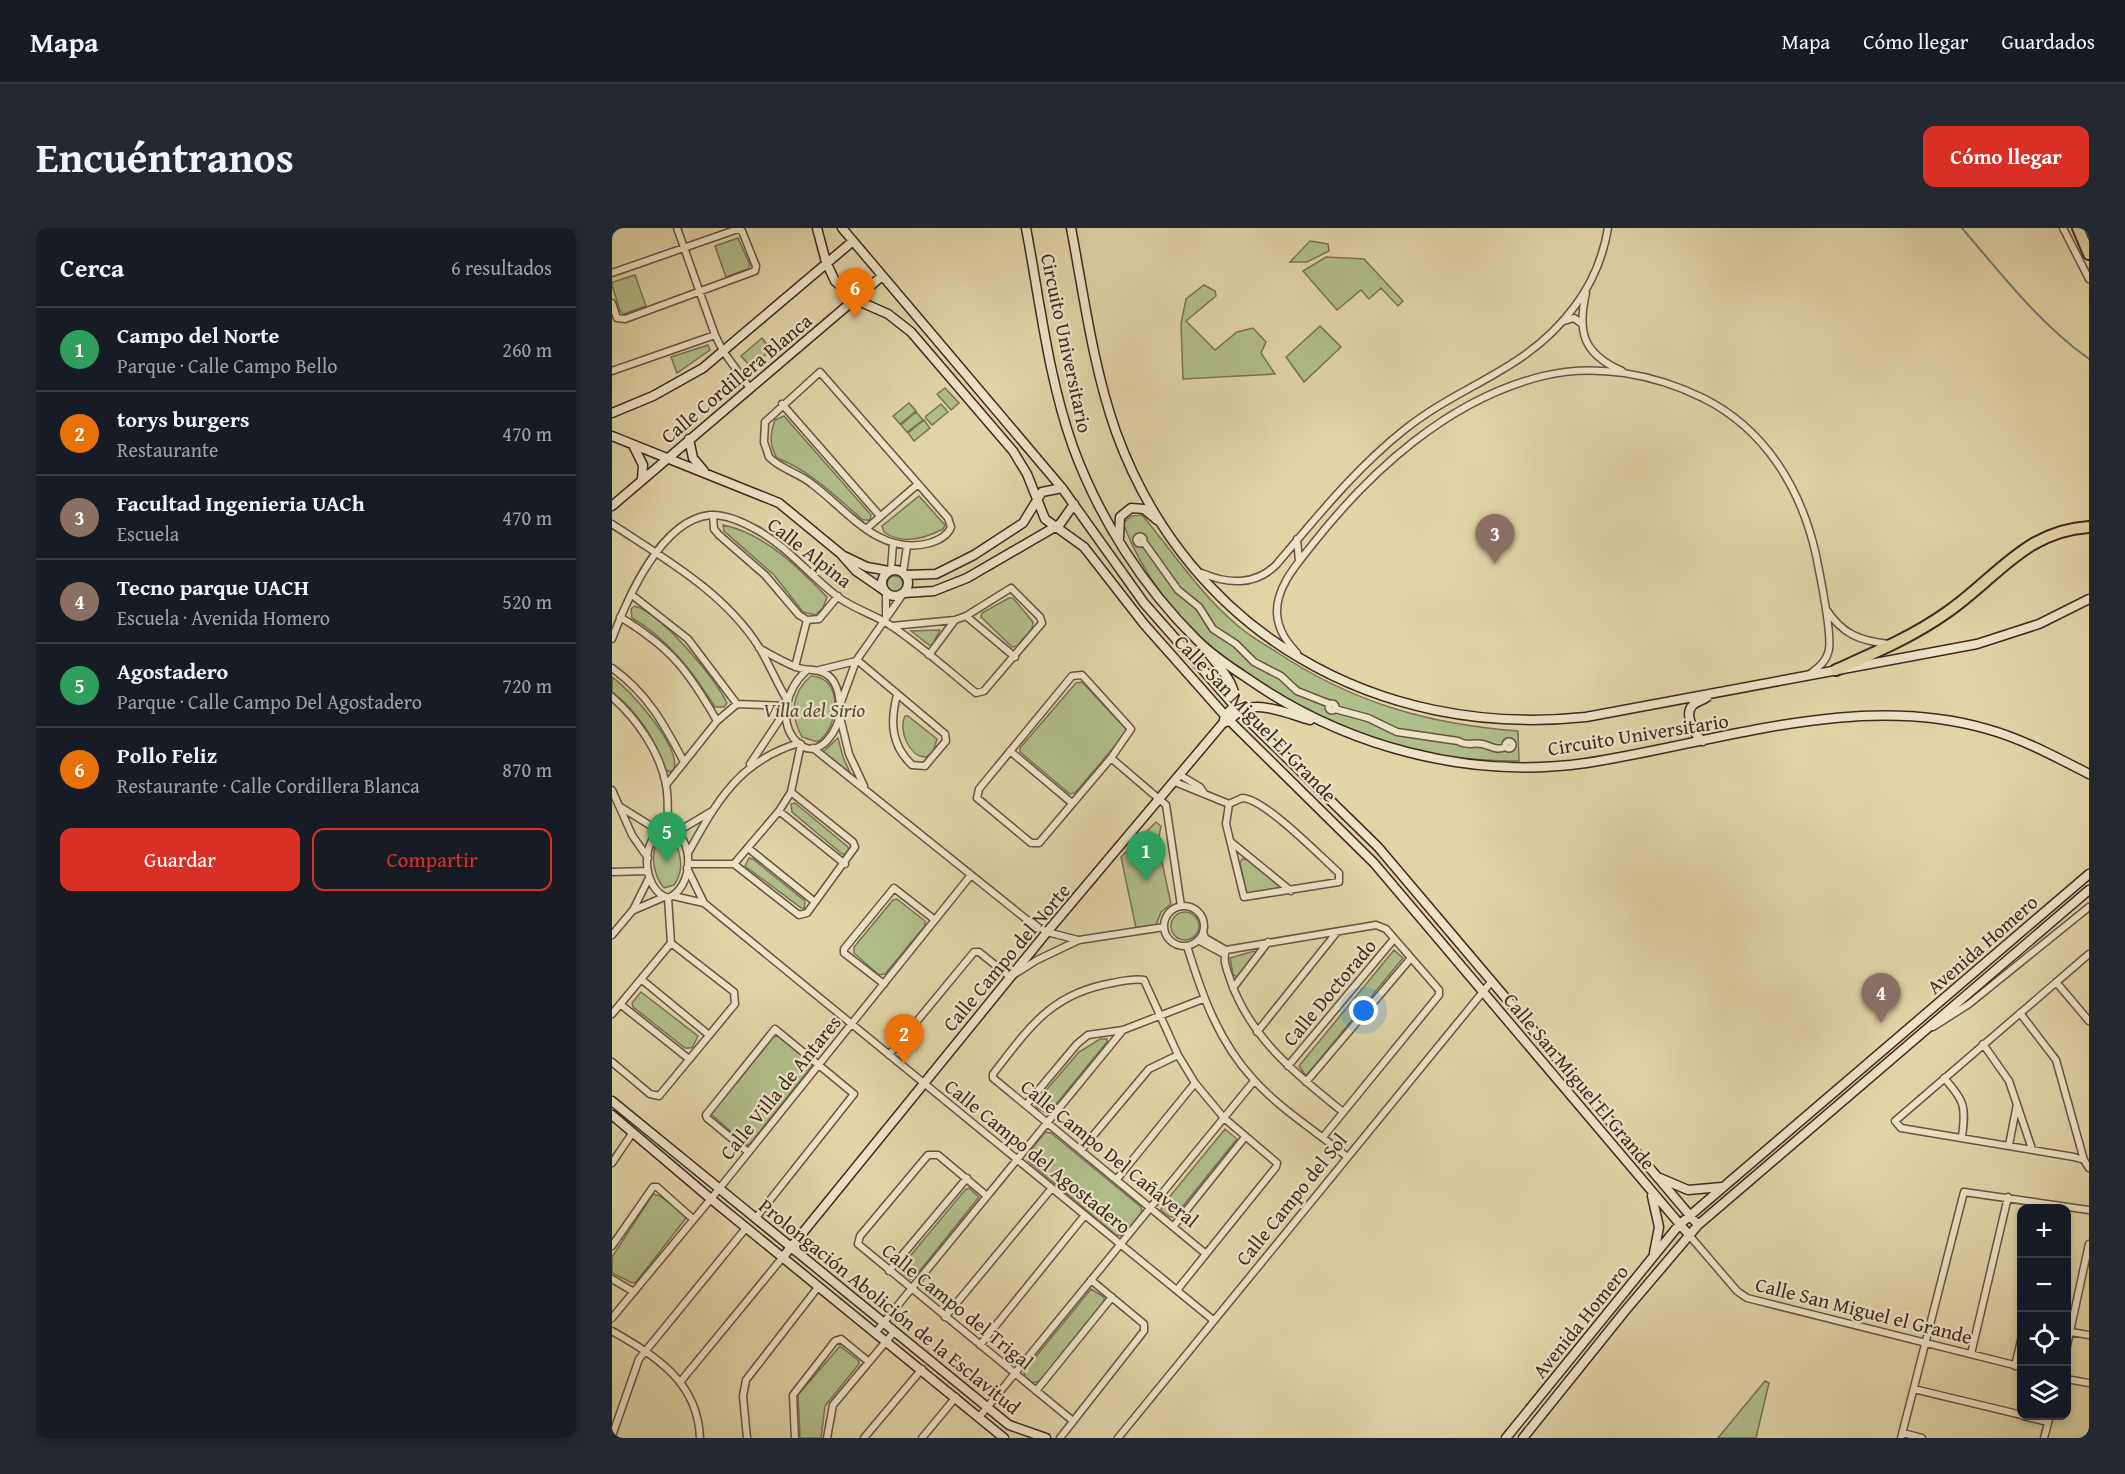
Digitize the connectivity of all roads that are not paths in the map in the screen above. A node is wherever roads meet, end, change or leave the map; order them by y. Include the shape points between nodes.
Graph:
1 (677, 228) edge
2 (817, 228) edge
3 (842, 228) edge
4 (1026, 228) edge
5 (1071, 228) edge
6 (1608, 228) edge
7 (2063, 228) edge
8 (2078, 228) edge
9 (853, 241) junction
10 (684, 248) junction
11 (2089, 254) edge
12 (825, 262) junction
13 (612, 273) edge
14 (882, 276) junction
15 (2089, 279) edge
16 (1587, 290) junction
17 (700, 292) junction
18 (855, 299) junction
19 (612, 303) edge
20 (1564, 321) junction
21 (1581, 323) junction
22 (715, 335) junction
23 (723, 351) junction
24 (1598, 358) junction
25 (612, 371) edge
26 (1589, 372) junction
27 (1628, 373) junction
28 (749, 387) junction
29 (782, 404) junction
30 (612, 414) edge
31 (612, 436) edge
32 (689, 439) junction
33 (633, 445) junction
34 (666, 458) junction
35 (707, 474) junction
36 (642, 479) junction
37 (918, 484) junction
38 (1062, 488) junction
39 (1037, 500) junction
40 (1074, 504) junction
41 (612, 506) edge
42 (713, 515) junction
43 (880, 516) junction
44 (612, 524) edge
45 (1055, 527) junction
46 (2089, 527) edge
47 (866, 529) junction
48 (1168, 531) junction
49 (1297, 539) junction
50 (1119, 541) junction
51 (1143, 542) dead end
52 (893, 544) junction
53 (907, 546) junction
54 (655, 552) junction
55 (841, 554) junction
56 (1299, 562) junction
57 (1196, 570) junction
58 (890, 571) junction
59 (904, 574) junction
60 (885, 591) junction
61 (903, 593) junction
62 (632, 595) junction
63 (838, 596) junction
64 (2089, 599) edge
65 (1826, 608) junction
66 (966, 616) junction
67 (620, 617) junction
68 (807, 620) junction
69 (885, 620) junction
70 (955, 620) junction
71 (891, 626) junction
72 (612, 639) edge
73 (1199, 642) junction
74 (1893, 644) junction
75 (759, 648) junction
76 (929, 655) junction
77 (1015, 657) junction
78 (857, 661) junction
79 (1305, 662) junction
80 (795, 667) junction
81 (612, 668) edge
82 (806, 670) junction
83 (819, 670) junction
84 (1836, 670) junction
85 (1808, 675) junction
86 (1712, 693) junction
87 (897, 695) junction
88 (612, 697) edge
89 (736, 704) junction
90 (787, 705) junction
91 (840, 705) junction
92 (1237, 708) junction
93 (840, 715) junction
94 (1226, 720) junction
95 (717, 721) junction
96 (1326, 724) junction
97 (1703, 741) junction
98 (800, 744) junction
99 (1506, 747) dead end
100 (813, 748) junction
101 (1010, 751) junction
102 (1111, 758) junction
103 (684, 762) junction
104 (747, 769) junction
105 (2089, 774) edge
106 (1178, 779) junction
107 (666, 785) junction
108 (866, 789) junction
109 (612, 790) edge
110 (791, 792) junction
111 (1161, 799) junction
112 (1072, 803) junction
113 (1229, 804) junction
114 (618, 806) junction
115 (712, 811) junction
116 (779, 811) junction
117 (668, 828) junction
118 (659, 831) junction
119 (677, 832) junction
120 (1231, 842) junction
121 (748, 848) junction
122 (687, 853) junction
123 (648, 859) junction
124 (734, 864) junction
125 (845, 864) junction
126 (688, 866) junction
127 (612, 872) edge
128 (2089, 874) edge
129 (649, 875) junction
130 (971, 875) junction
131 (2089, 890) edge
132 (1291, 891) junction
133 (668, 897) junction
134 (815, 902) junction
135 (704, 903) junction
136 (1181, 906) junction
137 (2089, 907) edge
138 (633, 910) junction
139 (935, 920) junction
140 (1164, 927) junction
141 (1338, 931) junction
142 (1047, 932) junction
143 (1203, 932) junction
144 (612, 935) edge
145 (1394, 939) junction
146 (1079, 940) junction
147 (1198, 940) junction
148 (1268, 942) junction
149 (671, 943) junction
150 (1186, 946) junction
151 (1225, 952) junction
152 (2089, 954) edge
153 (1411, 958) junction
154 (1010, 977) junction
155 (641, 979) junction
156 (1491, 982) junction
157 (2056, 982) junction
158 (884, 984) junction
159 (1233, 988) junction
160 (1483, 990) junction
161 (1203, 999) junction
162 (620, 1004) junction
163 (2019, 1013) junction
164 (612, 1014) edge
165 (1160, 1016) junction
166 (2089, 1021) edge
167 (852, 1024) junction
168 (1123, 1030) junction
169 (1927, 1030) junction
170 (1257, 1032) junction
171 (709, 1035) junction
172 (1983, 1044) junction
173 (889, 1054) junction
174 (1178, 1054) junction
175 (689, 1059) junction
176 (612, 1062) edge
177 (819, 1064) junction
178 (1288, 1066) junction
179 (1944, 1078) junction
180 (1254, 1081) junction
181 (1306, 1082) junction
182 (923, 1083) junction
183 (1195, 1083) junction
184 (612, 1101) edge
185 (2017, 1103) junction
186 (1026, 1105) junction
187 (1343, 1112) junction
188 (612, 1115) edge
189 (1224, 1118) junction
190 (1048, 1122) junction
191 (633, 1132) junction
192 (1245, 1137) junction
193 (1323, 1137) junction
194 (1962, 1137) junction
195 (2009, 1145) junction
196 (2032, 1149) junction
197 (1081, 1150) junction
198 (748, 1152) junction
199 (1346, 1156) junction
200 (1017, 1160) junction
201 (2084, 1160) junction
202 (612, 1163) edge
203 (2089, 1168) edge
204 (1656, 1177) junction
205 (967, 1178) junction
206 (1117, 1179) junction
207 (1729, 1183) junction
208 (1052, 1188) junction
209 (719, 1189) junction
210 (1650, 1190) junction
211 (987, 1196) junction
212 (2008, 1197) junction
213 (711, 1199) junction
214 (2043, 1204) edge
215 (1150, 1208) junction
216 (2071, 1208) edge
217 (2089, 1210) edge
218 (1085, 1215) junction
219 (1689, 1216) junction
220 (693, 1219) junction
221 (755, 1219) junction
222 (1679, 1225) junction
223 (1698, 1225) junction
224 (1173, 1227) junction
225 (746, 1228) junction
226 (1689, 1235) junction
227 (1120, 1244) junction
228 (2089, 1244) edge
229 (612, 1246) edge
230 (790, 1247) junction
231 (1206, 1254) junction
232 (783, 1257) junction
233 (1653, 1257) junction
234 (889, 1271) junction
235 (612, 1279) edge
236 (1091, 1280) junction
237 (819, 1286) junction
238 (911, 1289) junction
239 (2080, 1289) junction
240 (1177, 1290) junction
241 (2089, 1291) edge
242 (634, 1292) junction
243 (1112, 1297) junction
244 (612, 1317) edge
245 (945, 1317) junction
246 (1213, 1320) junction
247 (883, 1323) junction
248 (612, 1331) edge
249 (876, 1332) junction
250 (894, 1332) junction
251 (2071, 1332) joint
252 (2089, 1335) edge
253 (887, 1341) junction
254 (1926, 1343) junction
255 (980, 1345) junction
256 (645, 1350) junction
257 (1971, 1354) junction
258 (869, 1362) junction
259 (2017, 1366) edge
260 (921, 1369) junction
261 (1015, 1374) junction
262 (2071, 1380) edge
263 (681, 1381) junction
264 (2089, 1383) edge
265 (1914, 1389) junction
266 (1036, 1391) junction
267 (956, 1397) junction
268 (987, 1407) junction
269 (2017, 1414) edge
270 (980, 1416) junction
271 (2049, 1420) edge
272 (1073, 1421) junction
273 (612, 1436) edge
274 (1902, 1436) edge
275 (700, 1438) edge
276 (747, 1438) edge
277 (795, 1438) edge
278 (827, 1438) edge
279 (864, 1438) edge
280 (922, 1438) edge
281 (1004, 1438) edge
282 (1046, 1438) edge
283 (1060, 1438) edge
284 (1118, 1438) edge
285 (1506, 1438) edge
286 (1523, 1438) edge
287 (1922, 1438) edge
288 (2044, 1438) edge

1 - 10 street
2 - 12 main road, Calle San Miguel El Grande
3 - 9 main road, Calle San Miguel El Grande
4 - 50 main road, Circuito Universitario via 1064,419 1083,470
5 - 48 main road, Circuito Universitario via 1108,406 1135,474
6 - 16 street via 1602,256
7 - 15 street
8 - 11 highway
9 - 12 main road
9 - 14 main road, Calle San Miguel El Grande
10 - 13 street
10 - 17 street
10 - 17 street via 740,229 756,264 755,271
12 - 18 main road, Calle San Miguel El Grande via 835,281
12 - 23 main road
14 - 18 main road, Calle Cordillera Blanca
14 - 38 main road, Calle San Miguel El Grande
16 - 20 street
16 - 21 street
17 - 19 street via 625,319 617,318
17 - 22 street
18 - 28 main road, Calle Cordillera Blanca
18 - 39 main road, Calle San Miguel El Grande via 888,314 911,332 1013,451 1028,474
20 - 21 street via 1574,318
20 - 49 street via 1524,358 1440,405 1391,440 1342,486
21 - 24 street via 1584,338
22 - 23 street
22 - 25 street
23 - 28 street
23 - 30 main road via 686,379
24 - 26 street
24 - 27 street
26 - 27 street
26 - 56 street via 1558,373 1523,381 1488,395 1436,426 1354,495
27 - 65 street via 1666,382 1713,403 1762,443 1790,483 1804,516
28 - 32 main road, Calle Cordillera Blanca
29 - 37 street via 816,373 824,373
29 - 43 street
29 - 47 street via 765,422 764,441 769,457 810,482
31 - 33 main road
32 - 34 main road, Calle Cordillera Blanca
32 - 35 main road via 692,456
33 - 34 main road
33 - 36 main road via 643,465
34 - 35 main road
34 - 36 main road, Calle Cordillera Blanca
35 - 55 main road via 779,503
36 - 41 main road, Calle Cordillera Blanca
37 - 43 street
37 - 53 street via 948,518 951,527 948,534 936,541
38 - 39 main road via 1042,492
38 - 40 main road, Calle San Miguel El Grande
39 - 45 main road, Calle San Miguel El Grande via 1042,514
39 - 59 main road via 1023,524 956,566 936,574
40 - 45 main road
40 - 92 main road, Calle San Miguel El Grande via 1133,591
42 - 54 street via 682,526
42 - 63 street, Calle Alpina via 732,518 758,531
42 - 68 street via 714,529 719,535 765,575
43 - 47 street
44 - 54 street
45 - 61 main road via 957,583 926,593
45 - 94 main road, Calle San Miguel El Grande via 1084,547
46 - 74 highway via 2067,529 2034,542 1945,614
47 - 52 street
48 - 50 main road via 1144,509 1131,508 1120,517
48 - 57 main road, Circuito Universitario
49 - 56 street
49 - 57 street via 1271,570 1253,579 1226,581
50 - 73 main road, Circuito Universitario via 1153,589
51 - 99 street via 1213,629 1297,691 1397,732 1458,741 1466,746 1481,743 1492,749
52 - 53 street
52 - 58 street
53 - 59 street
54 - 62 street
54 - 75 street via 721,602
55 - 58 main road via 867,567
55 - 60 main road via 856,571
56 - 79 street via 1282,589 1277,612 1282,633
57 - 79 main road, Circuito Universitario via 1242,616
58 - 59 main road
58 - 60 main road via 882,580
59 - 61 main road via 908,583
60 - 61 main road via 892,596
60 - 69 street
61 - 69 street
62 - 67 street
62 - 89 street via 688,639
63 - 68 street via 819,619
63 - 69 street, Calle Alpina
64 - 84 main road via 2039,624 1992,640
65 - 74 street via 1853,637
65 - 85 street via 1829,649 1822,663
66 - 70 street
66 - 77 street
66 - 77 street via 1006,590 1014,589 1042,623
67 - 72 street
67 - 95 street via 664,646 681,664
68 - 80 street
69 - 71 street, Calle Alpina
69 - 78 street
70 - 71 street
70 - 76 street
71 - 76 street, Calle Alpina
73 - 92 main road via 1231,683
73 - 96 main road, Circuito Universitario via 1265,690
74 - 84 highway
75 - 80 street
75 - 90 street
76 - 77 street, Calle Alpina via 979,694
78 - 83 street
78 - 87 street
78 - 91 street
79 - 86 main road, Circuito Universitario via 1372,693 1415,707 1480,719 1533,722 1577,718
80 - 82 street
81 - 103 street via 649,702
82 - 83 street
82 - 90 street via 790,689
83 - 91 street via 831,677
84 - 85 main road
85 - 86 main road, Circuito Universitario
86 - 97 main road via 1690,708 1693,729
87 - 87 street via 946,736 926,766 912,765 896,743 892,722
88 - 107 street via 637,723
89 - 90 street
89 - 95 street
90 - 98 street via 789,726
90 - 104 street
91 - 93 street
92 - 94 main road, Calle Campo del Norte
92 - 96 main road via 1270,709
92 - 156 main road, Calle San Miguel El Grande via 1378,847
93 - 100 street via 831,737
93 - 108 street via 849,754
94 - 106 main road, Calle Campo del Norte
94 - 160 main road, Calle San Miguel El Grande via 1363,851
95 - 103 street
96 - 97 main road, Circuito Universitario via 1403,751 1501,766 1583,763
97 - 105 main road, Circuito Universitario via 1816,721 1893,714 1922,716 1986,728
98 - 100 street
98 - 104 street via 774,750
98 - 110 street
100 - 108 street
101 - 102 street via 1072,676 1079,674 1131,729
101 - 112 street
101 - 112 street via 977,792 979,801 1035,844 1041,842
102 - 111 street
102 - 112 street
103 - 107 street
104 - 115 street
106 - 111 main road, Calle Campo del Norte
106 - 113 street
107 - 117 street
108 - 130 street
109 - 114 street
110 - 116 street
110 - 125 street via 853,842 854,850
111 - 136 street via 1168,812
111 - 142 main road, Calle Campo del Norte
113 - 120 street via 1226,824
113 - 132 street via 1242,798 1258,802 1340,875 1337,883
114 - 118 street
114 - 123 street
115 - 119 street
115 - 122 street
116 - 121 street
116 - 125 street
117 - 118 street
117 - 119 street
118 - 123 street via 651,842
119 - 122 street
120 - 132 street
120 - 132 street via 1244,897
121 - 124 street
121 - 134 street
122 - 126 street
123 - 129 street
124 - 126 street
124 - 134 street via 799,915 807,913
125 - 134 street
126 - 133 street via 682,885
126 - 135 street
127 - 129 street
128 - 207 main road, Avenida Homero
129 - 133 street via 657,891
129 - 138 street
130 - 139 street, Calle Villa de Antares
130 - 142 street
131 - 169 main road, Avenida Homero
133 - 135 street
133 - 138 street
133 - 149 street
135 - 167 street, Calle Campo del Agostadero
136 - 140 street via 1167,915
136 - 143 street via 1192,907 1201,914
137 - 169 street via 1970,1004
138 - 144 street
139 - 158 street, Calle Villa de Antares
139 - 158 street via 894,888 844,948 844,953
140 - 146 street, Calle Campo del Norte
140 - 150 street via 1169,939
141 - 145 street via 1376,925
141 - 148 street
141 - 170 street
142 - 146 street, Calle Campo del Norte
142 - 154 main road, Calle Campo del Norte
143 - 147 street
143 - 151 street via 1205,938
145 - 153 street
145 - 178 street, Calle Doctorado
146 - 154 street, Calle Campo del Norte
147 - 150 street
147 - 151 street
148 - 151 street
148 - 159 street
149 - 155 street
149 - 171 street via 735,995 735,1004
150 - 161 street
151 - 159 street
152 - 157 street
153 - 181 street, Calle Doctorado
153 - 187 street via 1440,993
154 - 173 street via 974,952
154 - 182 main road, Calle Campo del Norte
155 - 162 street
155 - 171 street
156 - 160 street, Calle Campo del Sol
156 - 204 main road, Calle San Miguel El Grande
157 - 163 street
157 - 166 street
158 - 167 street, Calle Villa de Antares
159 - 170 street
160 - 199 street, Calle Campo del Sol
160 - 210 main road, Calle San Miguel El Grande
161 - 165 street
161 - 180 street via 1221,1036
162 - 164 street
162 - 175 street
163 - 172 street
163 - 201 street via 2056,1060
165 - 168 street
165 - 174 street, Calle Campo Del Cañaveral
165 - 186 street, Calle Campo Del Cañaveral via 1142,979 1072,994 1038,1018 993,1074
167 - 173 street, Calle Campo del Agostadero
167 - 177 street, Calle Villa de Antares
168 - 186 street via 1095,1033 1082,1039
168 - 190 street
169 - 223 main road, Avenida Homero
170 - 178 street
171 - 175 street
172 - 179 street
172 - 185 street via 2006,1076
173 - 182 street, Calle Campo del Agostadero
174 - 183 street, Calle Campo Del Cañaveral
174 - 197 street via 1149,1069
175 - 176 street via 657,1097
177 - 198 street, Calle Villa de Antares
177 - 198 street via 773,1030 706,1115
177 - 221 street via 854,1095
178 - 181 street
179 - 194 street via 1964,1104
179 - 194 street via 1897,1117 1895,1123 1900,1128
180 - 189 street
180 - 193 street
181 - 187 street
182 - 200 street, Calle Campo del Agostadero
182 - 230 main road, Calle Campo del Norte
183 - 189 street, Calle Campo Del Cañaveral
183 - 206 street
184 - 209 main road, Prolongación Abolición de la Esclavitud
185 - 195 street
185 - 196 street
186 - 190 street, Calle Campo Del Cañaveral
187 - 193 street
188 - 191 main road, Prolongación Abolición de la Esclavitud
189 - 192 street, Calle Campo Del Cañaveral
189 - 215 street
190 - 197 street, Calle Campo Del Cañaveral
190 - 200 street
191 - 202 street
191 - 213 main road, Prolongación Abolición de la Esclavitud
192 - 224 street
192 - 231 street, Calle Campo Del Cañaveral via 1276,1162 1276,1167
193 - 199 street
194 - 195 street
195 - 196 street
196 - 201 street
197 - 206 street, Calle Campo Del Cañaveral
198 - 209 street, Calle Villa de Antares
199 - 246 street, Calle Campo del Sol
200 - 208 street, Calle Campo del Agostadero
200 - 211 street
201 - 203 street
204 - 207 main road via 1688,1190 1705,1191
204 - 219 main road, Calle San Miguel El Grande
205 - 211 street, Calle Campo del Trigal
205 - 234 street
205 - 234 street, Calle Campo del Trigal via 938,1155 928,1155 860,1236 858,1244
206 - 215 street, Calle Campo Del Cañaveral
207 - 219 main road, Avenida Homero
208 - 218 street, Calle Campo del Agostadero
208 - 245 street
209 - 213 street, Calle Villa de Antares
209 - 221 main road, Prolongación Abolición de la Esclavitud
210 - 222 main road, Calle San Miguel El Grande
210 - 233 main road via 1659,1227
211 - 238 street
212 - 214 street
212 - 254 street via 1964,1191
212 - 257 street
213 - 220 street, Calle Villa de Antares
213 - 225 main road, Prolongación Abolición de la Esclavitud
215 - 224 street, Calle Campo Del Cañaveral
215 - 227 street
216 - 217 street
218 - 227 street, Calle Campo del Agostadero
218 - 255 street
219 - 222 main road, Avenida Homero
219 - 223 main road, Calle San Miguel El Grande
220 - 229 street via 653,1187
220 - 242 street, Calle Villa de Antares
221 - 230 main road, Prolongación Abolición de la Esclavitud
222 - 226 main road, Calle San Miguel El Grande
222 - 233 main road, Avenida Homero
223 - 226 main road, Avenida Homero
224 - 231 street, Calle Campo Del Cañaveral
225 - 232 main road, Prolongación Abolición de la Esclavitud
225 - 256 street
226 - 254 street, Calle San Miguel el Grande via 1747,1298
226 - 286 main road, Avenida Homero
227 - 236 street
227 - 240 street, Calle Campo del Agostadero
228 - 239 street
230 - 232 main road, Calle Campo del Norte
230 - 247 main road, Prolongación Abolición de la Esclavitud
231 - 240 street, Calle Campo Del Cañaveral
232 - 237 main road, Prolongación Abolición de la Esclavitud
232 - 263 street, Calle Campo del Norte
233 - 285 main road, Avenida Homero
234 - 238 street, Calle Campo del Trigal
235 - 242 street
236 - 243 street
236 - 261 street
237 - 249 main road, Prolongación Abolición de la Esclavitud
237 - 276 street via 746,1380 743,1396
238 - 245 street, Calle Campo del Trigal
238 - 247 street
239 - 241 street
239 - 251 street
240 - 246 street, Calle Campo del Agostadero
242 - 244 street, Calle Villa de Antares
243 - 266 street
243 - 272 street via 1144,1324 1144,1331
245 - 255 street, Calle Campo del Trigal
246 - 284 street, Calle Campo del Sol
247 - 249 street
247 - 250 main road, Prolongación Abolición de la Esclavitud
248 - 256 street
249 - 253 main road, Prolongación Abolición de la Esclavitud
250 - 253 street
250 - 268 main road, Prolongación Abolición de la Esclavitud
251 - 252 street
253 - 258 street
253 - 260 main road, Prolongación Abolición de la Esclavitud
254 - 257 street, Calle San Miguel el Grande
254 - 265 street
255 - 261 street, Calle Campo del Trigal
256 - 263 street
256 - 273 street
257 - 259 street, Calle San Miguel el Grande
258 - 277 street via 841,1339 835,1341 793,1395
258 - 278 street via 833,1405
260 - 267 main road, Prolongación Abolición de la Esclavitud
260 - 279 street
261 - 266 street, Calle Campo del Trigal
261 - 268 street
262 - 264 street
263 - 275 street via 696,1412
265 - 269 street
265 - 274 street
266 - 272 street, Calle Campo del Trigal
267 - 270 main road, Prolongación Abolición de la Esclavitud
267 - 280 street
268 - 270 street
268 - 282 main road, Prolongación Abolición de la Esclavitud via 1010,1425
270 - 281 main road, Prolongación Abolición de la Esclavitud
271 - 288 street
272 - 283 street
274 - 287 street

